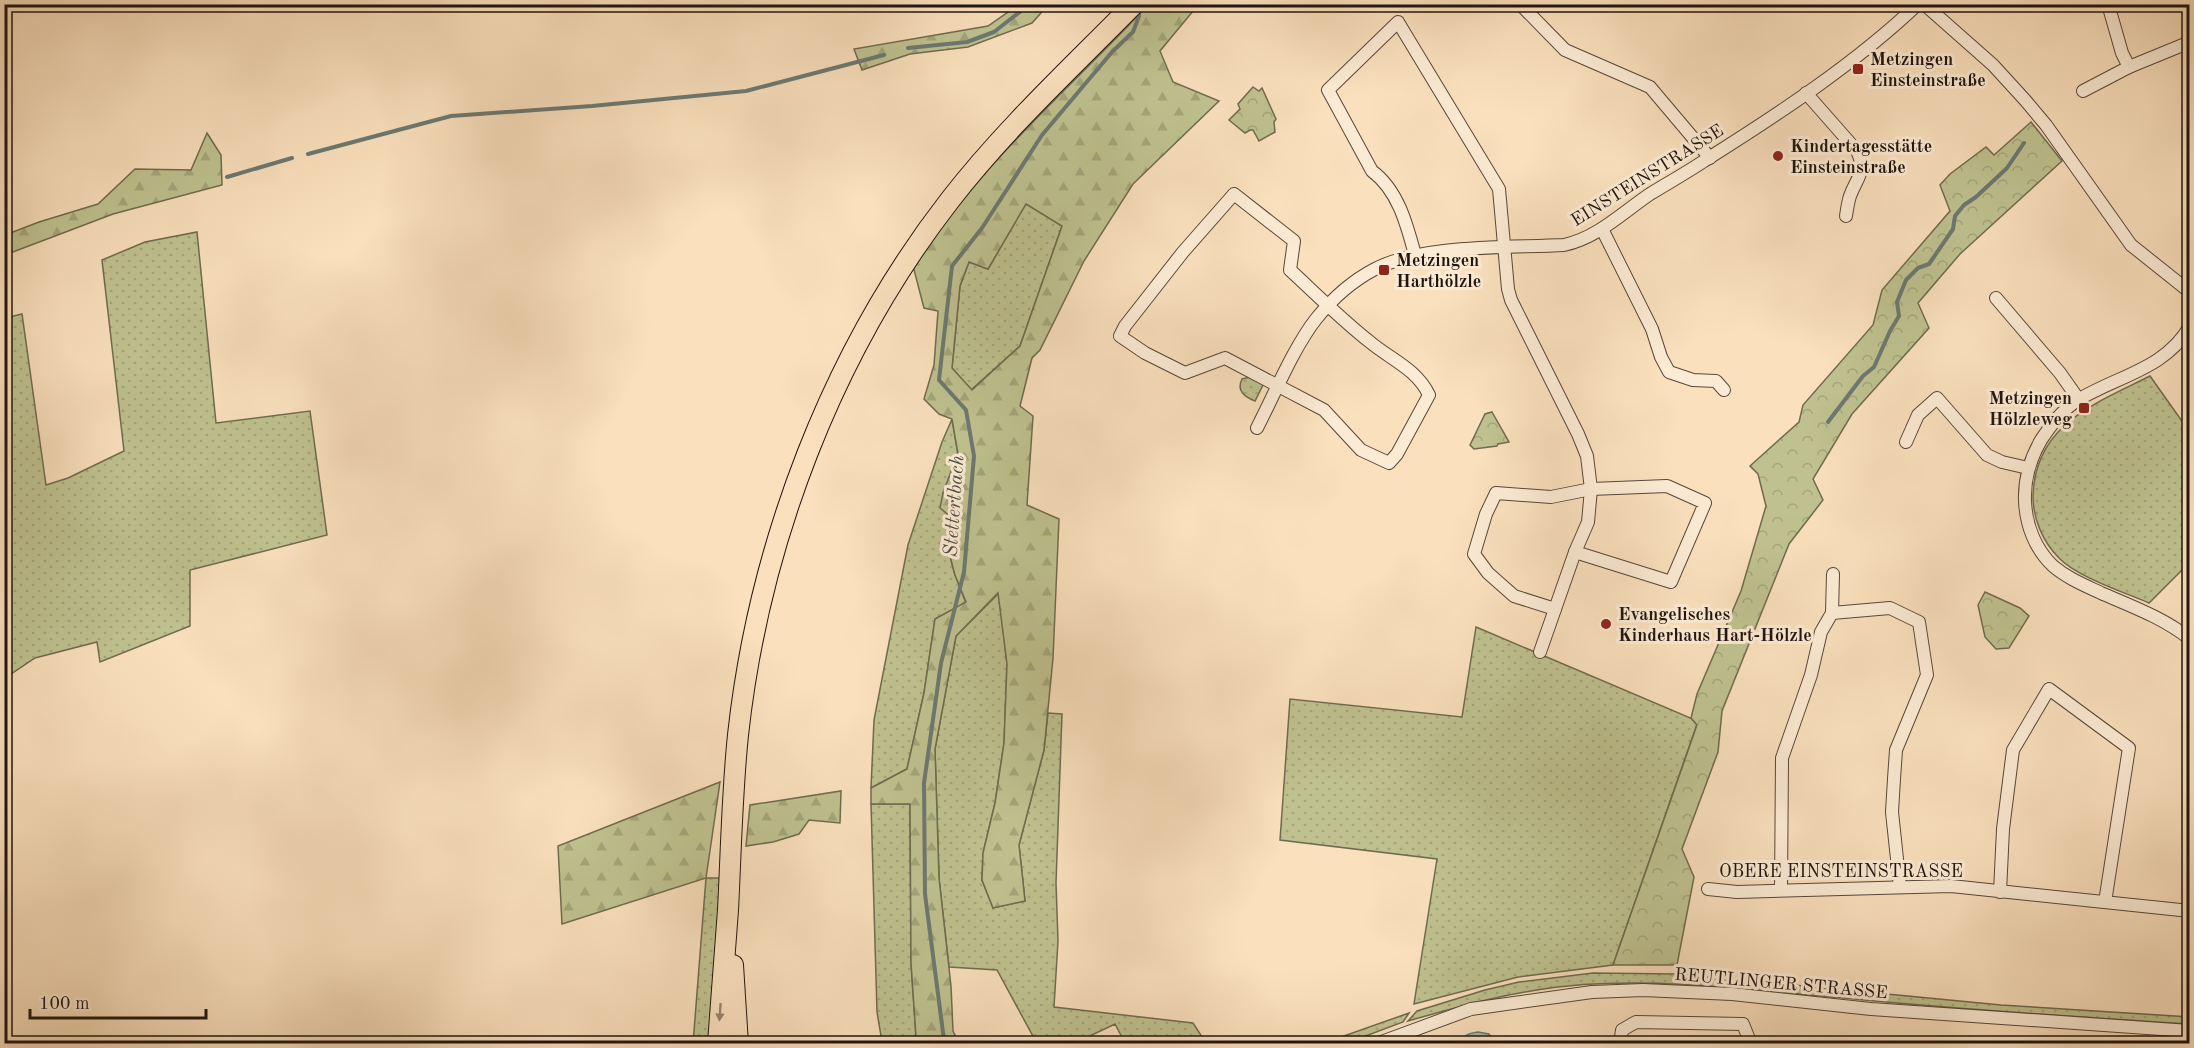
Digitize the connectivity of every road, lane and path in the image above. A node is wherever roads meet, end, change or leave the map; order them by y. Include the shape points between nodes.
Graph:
1 (1134, 4) edge
2 (1520, 4) edge
3 (1918, 4) edge
4 (1924, 4) edge
5 (2108, 4) edge
6 (2190, 42) edge
7 (2129, 67) junction
8 (2083, 91) dead end
9 (1806, 93) junction
10 (1710, 158) junction
11 (1846, 216) dead end
12 (1602, 229) junction
13 (1503, 248) junction
14 (1415, 255) junction
15 (2190, 292) edge
16 (1996, 298) dead end
17 (1329, 305) junction
18 (2190, 326) edge
19 (1279, 386) junction
20 (1724, 390) dead end
21 (2079, 400) junction
22 (1257, 428) dead end
23 (1906, 442) dead end
24 (2028, 468) junction
25 (1591, 489) junction
26 (1575, 552) junction
27 (1833, 574) dead end
28 (1555, 609) junction
29 (1832, 612) junction
30 (2190, 639) edge
31 (1540, 652) dead end
32 (1900, 887) junction
33 (1708, 889) dead end
34 (1781, 890) junction
35 (2000, 892) junction
36 (2105, 902) junction
37 (2190, 911) edge
38 (728, 912) junction
39 (2190, 1031) edge
40 (1405, 1038) edge
41 (718, 1044) edge
42 (738, 1044) edge
43 (1376, 1044) edge
44 (1620, 1044) edge
45 (1750, 1044) edge

1 - 38 highway via 1046,91 949,201 865,331 824,413 790,499 766,579 747,676 738,734
2 - 10 street via 1565,50 1650,87
3 - 9 street, EINSTEINSTRASSE
4 - 15 street via 1993,65 2025,100 2131,245
5 - 7 street
6 - 7 street
7 - 8 street
9 - 10 street, EINSTEINSTRASSE
9 - 11 street via 1863,163
10 - 12 street, EINSTEINSTRASSE
12 - 13 street, EINSTEINSTRASSE via 1564,245
12 - 20 street via 1669,372 1693,380 1716,381
13 - 14 street, EINSTEINSTRASSE
13 - 14 street via 1499,189 1398,22 1328,90 1372,171 1382,178 1405,217
13 - 25 street via 1511,300 1578,434 1587,456
14 - 17 street, EINSTEINSTRASSE via 1376,268
16 - 21 street
17 - 19 street, EINSTEINSTRASSE via 1308,331
17 - 19 street via 1425,386 1429,395 1397,454 1389,463 1361,450 1324,410
17 - 19 street via 1290,270 1294,241 1234,194 1183,252 1120,336 1185,373 1225,358
18 - 21 street via 2173,350 2158,361
19 - 22 street, EINSTEINSTRASSE
21 - 24 street via 2048,430
23 - 24 street via 1918,415 1937,398 1987,455
24 - 30 street via 2025,498 2029,525 2037,547 2052,565 2071,579
25 - 26 street via 1588,522
25 - 26 street via 1667,486 1705,503 1671,582
25 - 28 street via 1551,497 1496,493 1486,514 1474,554 1514,596
26 - 28 street
27 - 29 street
28 - 31 street
29 - 32 street via 1890,608 1919,622 1927,675 1896,750 1892,800
29 - 34 street via 1821,632 1782,758
32 - 34 street, OBERE EINSTEINSTRASSE
32 - 35 street, OBERE EINSTEINSTRASSE via 1951,886
33 - 34 street, OBERE EINSTEINSTRASSE
35 - 36 street, OBERE EINSTEINSTRASSE
35 - 36 street via 2013,750 2049,689 2129,748
36 - 37 street, OBERE EINSTEINSTRASSE
38 -> 41 highway
38 - 42 highway
39 - 40 street, REUTLINGER STRASSE via 1643,990 1592,992 1471,1009
40 - 43 street, REUTLINGER STRASSE
44 - 45 street via 1622,1030 1636,1022 1743,1024

